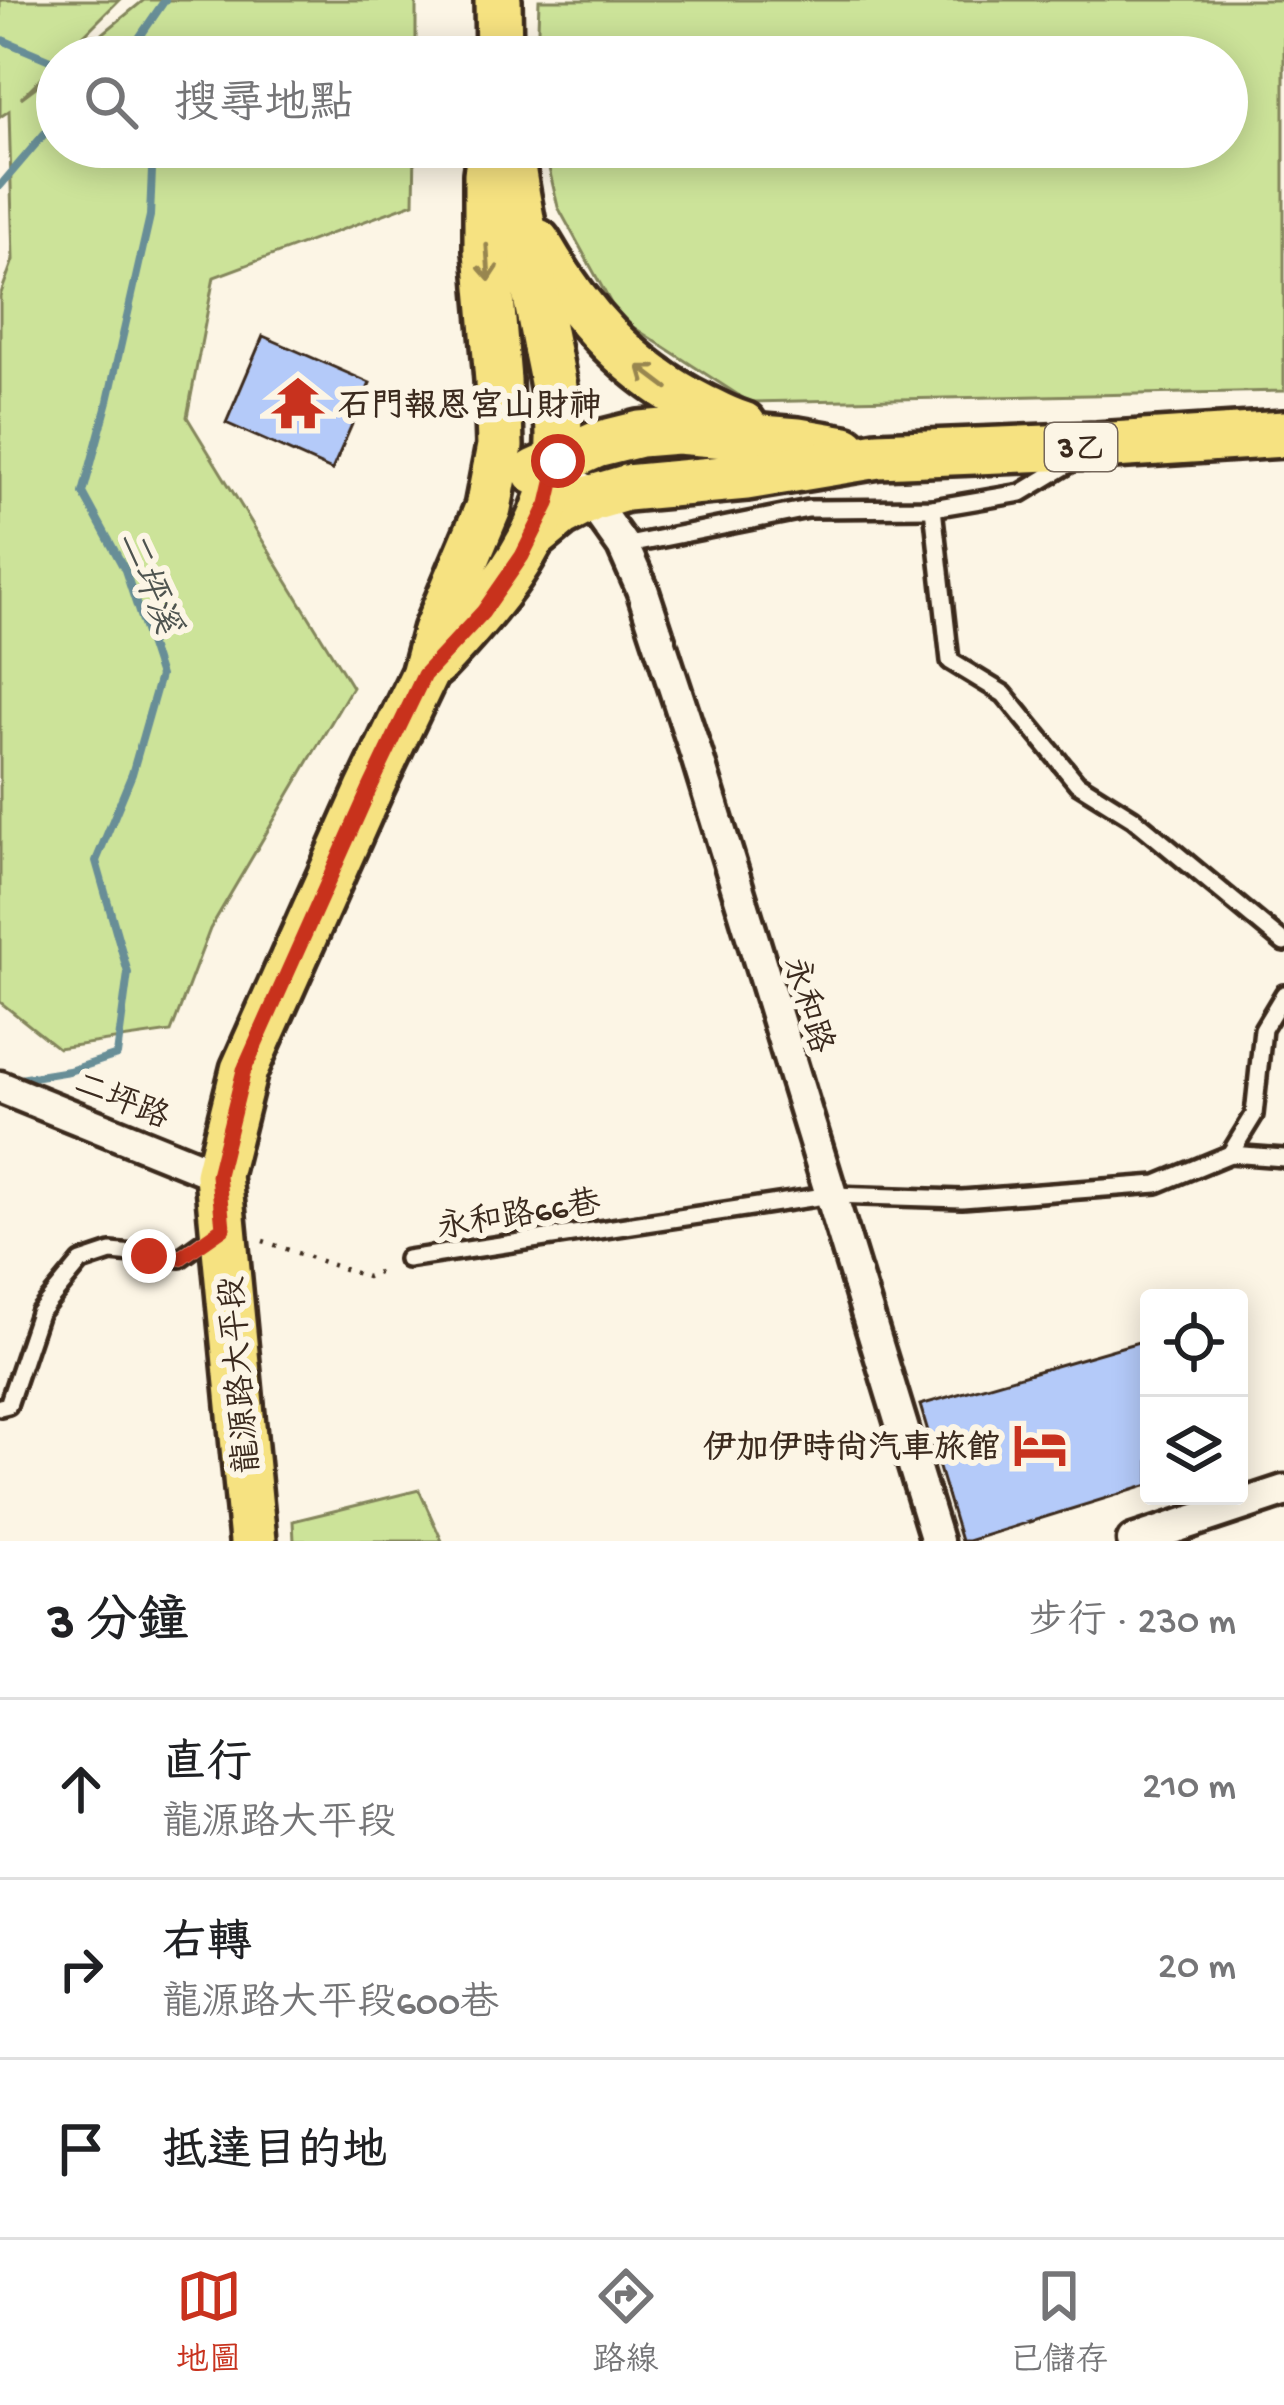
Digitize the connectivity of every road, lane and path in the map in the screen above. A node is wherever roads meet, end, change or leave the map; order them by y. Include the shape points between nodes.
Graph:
1 (498, 0) edge
2 (499, 36) edge
3 (494, 168) edge
4 (507, 168) edge
5 (509, 168) edge
6 (498, 380) junction
7 (1284, 434) edge
8 (798, 441) junction
9 (1097, 446) junction
10 (878, 454) junction
11 (558, 461) junction
12 (665, 483) junction
13 (592, 498) junction
14 (488, 508) junction
15 (933, 508) junction
16 (532, 538) junction
17 (623, 545) junction
18 (424, 675) junction
19 (1284, 943) edge
20 (1284, 994) edge
21 (1277, 1020) edge
22 (0, 1087) edge
23 (1230, 1154) junction
24 (1284, 1158) edge
25 (218, 1175) junction
26 (831, 1195) junction
27 (223, 1228) junction
28 (407, 1259) joint
29 (0, 1407) edge
30 (1284, 1491) edge
31 (253, 1541) edge
32 (937, 1541) edge
33 (1133, 1541) edge

1 - 2 main road
3 -> 6 main road, 龍源路大平段 / 3乙 via 487,174 487,251
4 - 11 main road, 龍源路大平段 via 556,405
8 -> 5 main road, 3乙 via 733,422 673,392 619,351 538,244
6 - 11 main road, 龍源路大平段 / 3乙 via 529,441
6 - 14 main road, 龍源路大平段 via 500,446
7 - 9 main road, 3乙
8 - 10 main road, 3乙
8 - 11 main road, 3乙 via 640,434
9 - 10 main road, 3乙
9 - 15 lane via 1021,493
10 - 12 main road, 3乙
11 - 12 main road, 3乙 via 610,479
11 - 13 street, 永和路
11 - 14 main road
11 - 16 main road, 龍源路大平段
12 - 13 main road, 3乙
13 - 16 main road
13 - 17 street, 永和路
14 - 18 main road, 龍源路大平段
15 - 17 lane via 808,509
15 - 19 lane via 950,661 1004,694 1076,783 1133,818
16 - 18 main road, 龍源路大平段 via 483,612
17 - 26 street, 永和路 via 696,753
18 - 25 main road, 龍源路大平段 via 244,1070
20 - 21 lane
21 - 23 lane via 1262,1029 1254,1115
22 - 25 street, 二坪路
23 - 24 lane
23 - 26 lane, 永和路66巷 via 1157,1184 962,1199
25 - 27 main road, 龍源路大平段
26 - 28 lane, 永和路66巷
26 - 32 street, 永和路
27 - 28 path, 永和路66巷 via 367,1277
27 - 29 lane via 180,1258 111,1252 81,1262 39,1313 8,1405
27 - 31 main road, 龍源路大平段
30 - 33 street

